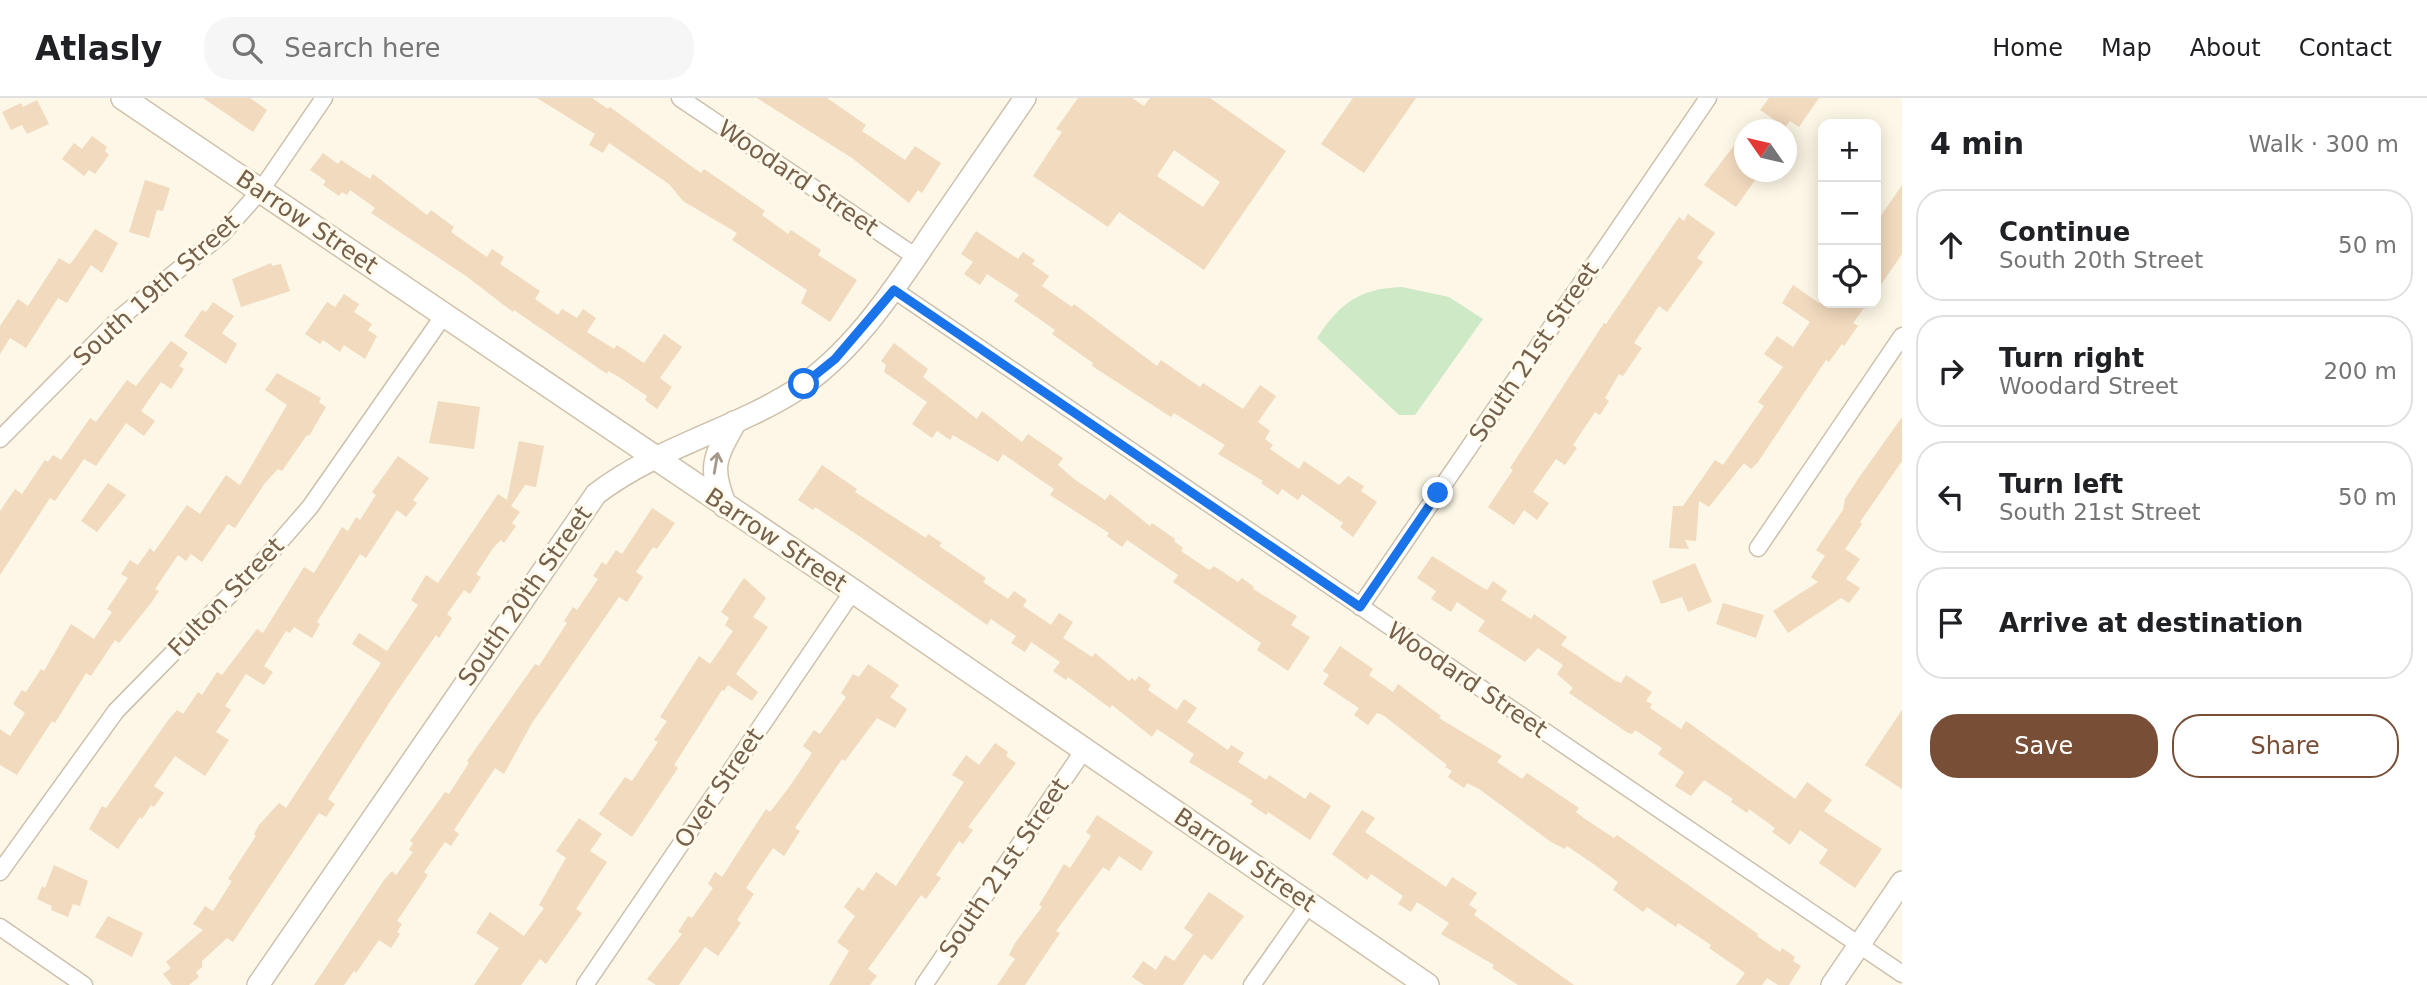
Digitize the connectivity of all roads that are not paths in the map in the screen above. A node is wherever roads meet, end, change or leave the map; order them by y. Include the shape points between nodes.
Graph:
1 (123, 98) edge
2 (324, 98) edge
3 (680, 98) edge
4 (1025, 98) edge
5 (1708, 98) edge
6 (261, 190) junction
7 (916, 257) junction
8 (894, 290) junction
9 (444, 315) junction
10 (1902, 336) edge
11 (734, 423) junction
12 (0, 439) edge
13 (652, 457) junction
14 (725, 506) junction
15 (1758, 548) dead end
16 (853, 591) junction
17 (1360, 607) junction
18 (1084, 750) junction
19 (0, 873) edge
20 (1902, 882) edge
21 (1309, 904) junction
22 (0, 928) edge
23 (1859, 945) junction
24 (1902, 974) edge
25 (84, 985) edge
26 (258, 985) edge
27 (585, 985) edge
28 (924, 985) edge
29 (1252, 985) edge
30 (1427, 985) edge
31 (1832, 985) edge

1 - 6 main road, Barrow Street
2 - 6 street, South 19th Street
3 - 7 street, Woodard Street
4 - 7 street, South 20th Street
5 - 17 street, South 21st Street
6 - 9 main road, Barrow Street
6 - 12 street, South 19th Street via 222,234 121,317
7 - 8 street, South 20th Street
8 - 11 street, South 20th Street via 835,359 794,391
8 - 17 street, Woodard Street
9 - 13 main road, Barrow Street
9 - 19 street, Fulton Street via 310,507 116,711
10 - 15 street
11 - 13 street, South 20th Street
14 -> 11 main road via 714,481 714,468
13 - 14 main road, Barrow Street
13 - 26 street, South 20th Street via 596,494 574,522
14 - 16 main road, Barrow Street
16 - 18 main road, Barrow Street
16 - 27 street, Over Street
17 - 23 street, Woodard Street
18 - 21 main road, Barrow Street
18 - 28 street, South 21st Street
20 - 23 street
21 - 29 street
21 - 30 main road, Barrow Street
22 - 25 street
23 - 24 street, Woodard Street
23 - 31 street

